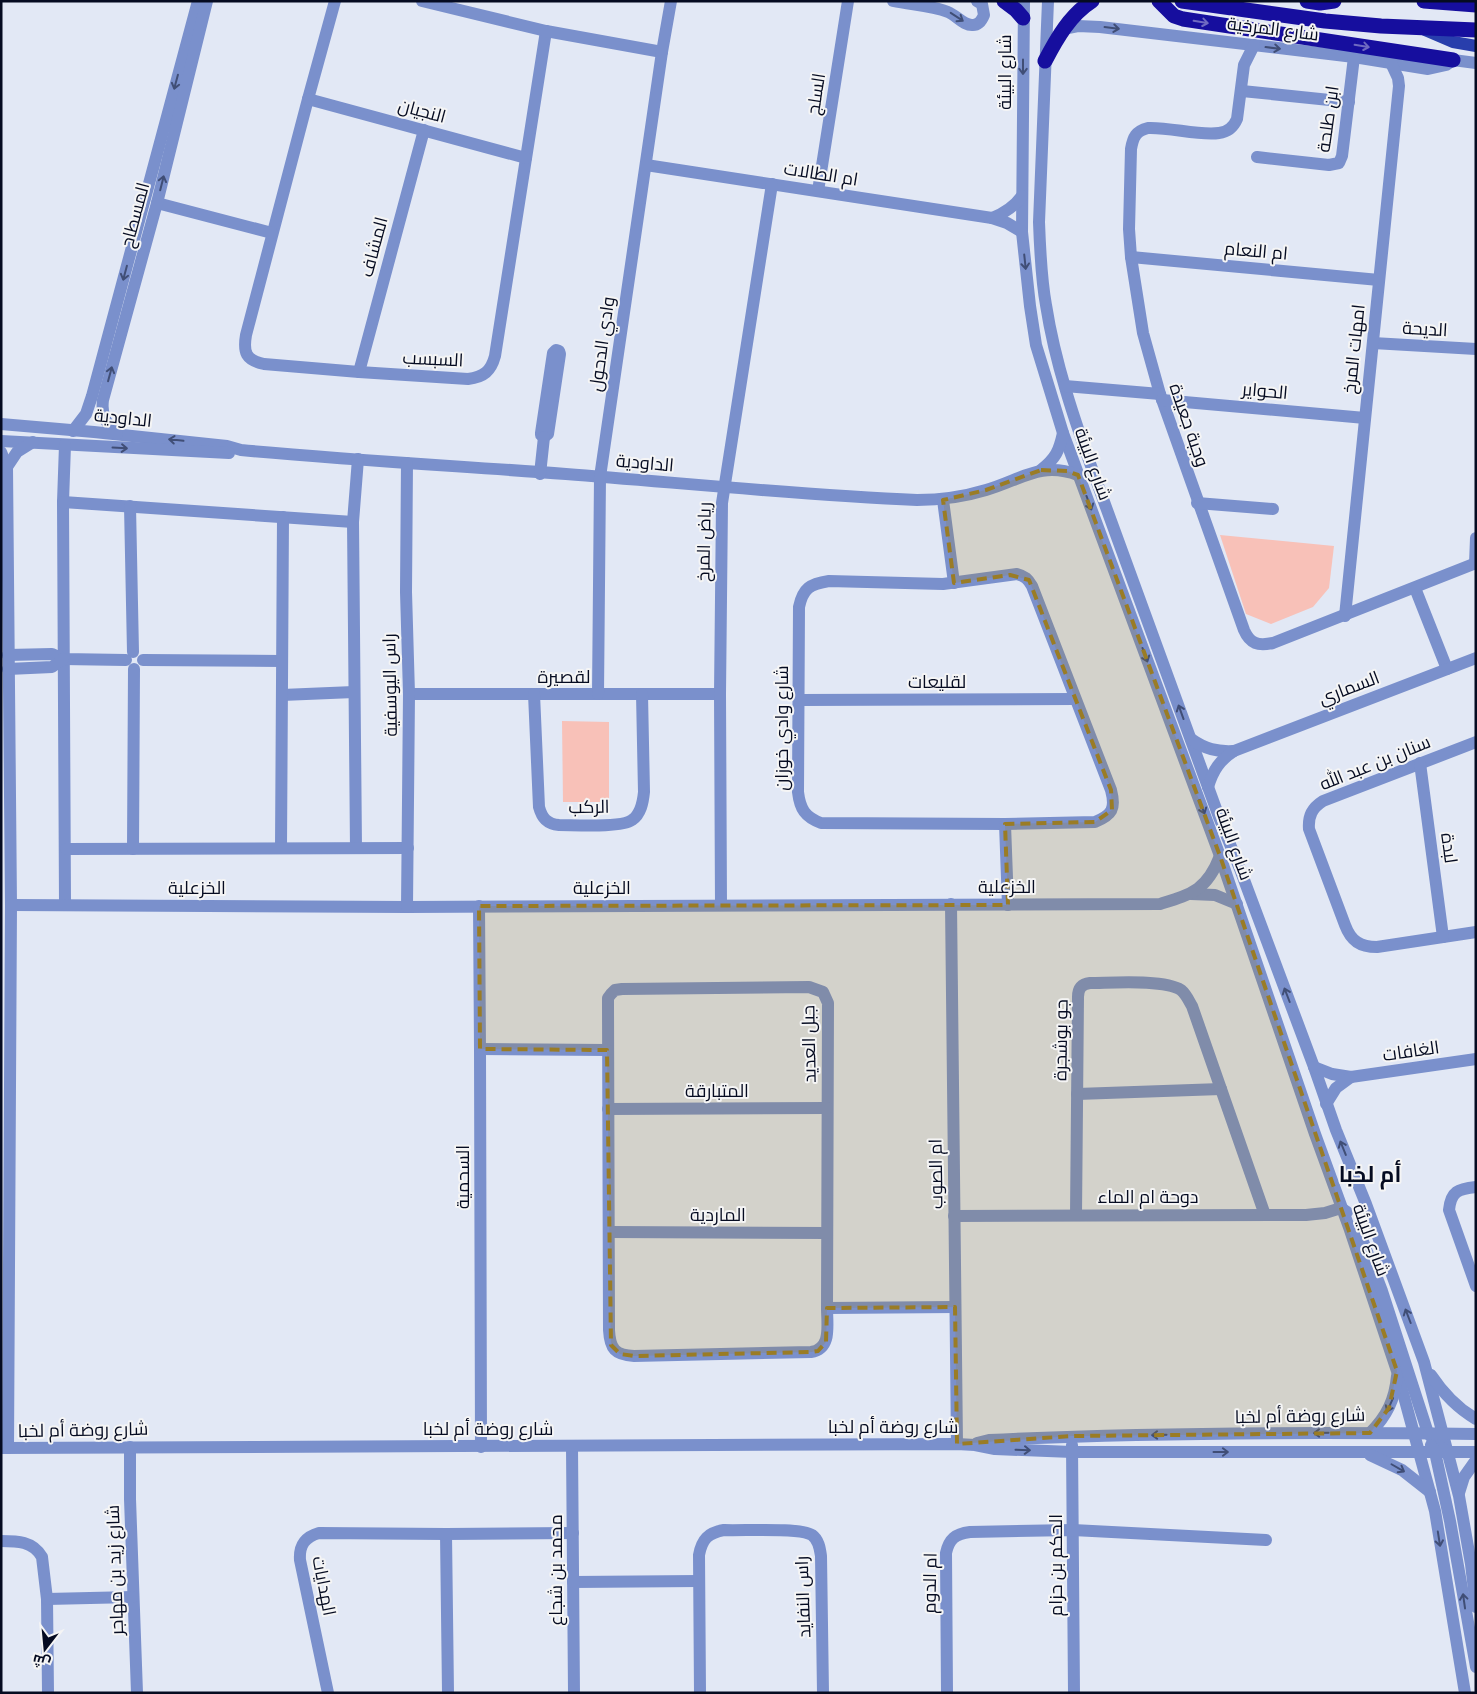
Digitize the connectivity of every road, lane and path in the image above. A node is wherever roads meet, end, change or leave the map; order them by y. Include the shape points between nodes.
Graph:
1 (198, 1) edge
2 (207, 1) edge
3 (335, 1) edge
4 (422, 1) edge
5 (671, 1) edge
6 (848, 1) edge
7 (893, 1) edge
8 (977, 1) edge
9 (1004, 1) edge
10 (1024, 1) edge
11 (1048, 1) edge
12 (1092, 1) edge
13 (1159, 1) edge
14 (1182, 1) edge
15 (1307, 1) edge
16 (1334, 1) edge
17 (1424, 1) edge
18 (1476, 5) edge
19 (1023, 18) junction
20 (1420, 28) junction
21 (1063, 29) junction
22 (1476, 30) edge
23 (546, 31) junction
24 (1235, 43) junction
25 (1254, 46) junction
26 (1476, 46) edge
27 (662, 52) junction
28 (1354, 57) junction
29 (1453, 60) junction
30 (1045, 61) junction
31 (1391, 63) junction
32 (1476, 63) edge
33 (1244, 65) junction
34 (1416, 67) junction
35 (1399, 86) junction
36 (1242, 91) junction
37 (308, 99) junction
38 (1349, 102) junction
39 (424, 130) junction
40 (1258, 157) dead end
41 (526, 158) junction
42 (646, 165) junction
43 (772, 184) junction
44 (818, 191) junction
45 (1022, 196) junction
46 (157, 203) junction
47 (992, 218) junction
48 (1022, 232) junction
49 (272, 233) junction
50 (1131, 257) junction
51 (1379, 280) junction
52 (1373, 343) junction
53 (1476, 349) edge
54 (359, 372) junction
55 (1066, 386) junction
56 (550, 396) dead end
57 (1161, 397) junction
58 (102, 407) junction
59 (1365, 418) junction
60 (1, 424) edge
61 (73, 430) junction
62 (94, 432) junction
63 (1063, 433) junction
64 (117, 434) junction
65 (1, 440) edge
66 (33, 442) junction
67 (65, 445) junction
68 (83, 446) junction
69 (241, 450) junction
70 (1, 452) edge
71 (358, 459) junction
72 (407, 463) junction
73 (7, 467) junction
74 (1041, 470) junction
75 (540, 474) junction
76 (1078, 475) junction
77 (600, 477) junction
78 (724, 488) junction
79 (943, 500) junction
80 (63, 502) junction
81 (1198, 503) junction
82 (130, 506) junction
83 (1274, 509) dead end
84 (283, 517) junction
85 (354, 522) junction
86 (1476, 538) edge
87 (1475, 564) edge
88 (954, 584) junction
89 (1415, 588) junction
90 (1346, 616) junction
91 (8, 655) junction
92 (1476, 658) edge
93 (63, 659) junction
94 (134, 660) junction
95 (282, 661) junction
96 (8, 669) junction
97 (1447, 669) junction
98 (354, 692) junction
99 (282, 694) junction
100 (409, 694) junction
101 (534, 694) junction
102 (598, 694) junction
103 (642, 694) junction
104 (720, 694) junction
105 (1075, 699) junction
106 (800, 700) junction
107 (1191, 739) junction
108 (1476, 742) edge
109 (1234, 751) junction
110 (1420, 763) junction
111 (1208, 787) junction
112 (1006, 824) junction
113 (66, 848) junction
114 (281, 848) junction
115 (356, 848) junction
116 (408, 848) junction
117 (133, 849) junction
118 (1220, 856) junction
119 (1192, 894) junction
120 (10, 904) junction
121 (66, 904) junction
122 (951, 904) junction
123 (1237, 904) junction
124 (721, 905) junction
125 (1008, 905) junction
126 (479, 906) junction
127 (407, 907) junction
128 (1476, 932) edge
129 (1443, 937) junction
130 (480, 1049) junction
131 (607, 1050) junction
132 (1476, 1059) edge
133 (1314, 1067) junction
134 (1351, 1077) junction
135 (1221, 1089) junction
136 (1077, 1094) junction
137 (1326, 1104) junction
138 (827, 1108) junction
139 (608, 1109) junction
140 (1476, 1187) edge
141 (1341, 1208) junction
142 (1076, 1215) junction
143 (1264, 1215) junction
144 (954, 1216) junction
145 (609, 1232) junction
146 (827, 1233) junction
147 (1476, 1286) edge
148 (955, 1307) junction
149 (827, 1308) junction
150 (1424, 1362) junction
151 (1397, 1371) junction
152 (1476, 1419) edge
153 (1370, 1433) junction
154 (1415, 1433) junction
155 (1428, 1434) junction
156 (1443, 1434) junction
157 (1476, 1434) edge
158 (1072, 1436) junction
159 (957, 1444) junction
160 (975, 1444) junction
161 (572, 1446) junction
162 (130, 1447) junction
163 (481, 1447) junction
164 (5, 1448) edge
165 (1072, 1452) junction
166 (1361, 1452) junction
167 (1420, 1452) junction
168 (1442, 1452) junction
169 (1476, 1452) edge
170 (1476, 1460) edge
171 (1430, 1492) junction
172 (1459, 1496) junction
173 (1073, 1530) junction
174 (573, 1532) junction
175 (446, 1534) junction
176 (1466, 1538) junction
177 (1266, 1540) dead end
178 (1, 1541) edge
179 (1476, 1548) edge
180 (699, 1581) junction
181 (573, 1582) junction
182 (1475, 1585) edge
183 (133, 1597) junction
184 (46, 1599) junction
185 (1476, 1607) edge
186 (1476, 1667) edge
187 (1463, 1689) edge
188 (48, 1693) edge
189 (137, 1693) edge
190 (328, 1693) edge
191 (448, 1693) edge
192 (574, 1693) edge
193 (700, 1693) edge
194 (822, 1693) edge
195 (947, 1693) edge
196 (1074, 1693) edge

1 -> 61 street, المسطاح via 92,396 86,414
46 -> 2 street, المسطاح
3 - 37 street, السبسب
4 - 23 street
5 - 27 street, وادي الدحول
6 - 44 street, السلج
7 -> 8 street via 943,10 968,25 980,22 984,15 982,4
9 - 19 highway
10 - 19 street, شارع البيئة
11 - 30 street, شارع البيئة
12 - 21 highway
13 -> 29 highway via 1167,11 1183,19
14 - 20 highway, شارع المرخية via 1325,21
15 - 16 highway
17 - 18 highway
19 -> 45 street, شارع البيئة
20 - 22 highway, شارع المرخية
20 - 26 main road, شارع المرخية via 1453,42
21 -> 24 street, شارع المرخية via 1089,26
21 - 30 highway
23 - 27 street
23 - 41 street, السبسب
24 - 25 street, شارع المرخية
24 - 33 street, وجبة جعيدة
25 -> 28 street, شارع المرخية
25 - 33 street, وجبة جعيدة
27 - 42 street, وادي الدحول
28 - 31 street, شارع المرخية
28 - 38 street, ابن طلحة
29 - 32 street, شارع المرخية
29 - 34 street, شارع المرخية via 1436,68
30 - 55 street, شارع البيئة via 1040,253 1046,305
31 - 34 street, شارع المرخية
31 - 35 street, امهات المرخ
33 - 36 street, وجبة جعيدة
34 - 35 street
35 - 51 street, امهات المرخ
36 - 38 street
36 - 50 street, وجبة جعيدة via 1237,119 1229,130 1208,133 1148,128 1135,134 1131,149
37 - 39 street, النجيان
37 - 49 street, السبسب
38 - 40 street, ابن طلحة via 1339,163 1329,165
39 - 41 street, النجيان
39 - 54 street, المشاف
41 - 54 street, السبسب via 492,366 479,377 468,379
42 - 43 street, ام الطالات
42 - 77 street, وادي الدحول
43 - 44 street, ام الطالات
43 - 78 street, رياض المرخ
44 - 47 street, ام الطالات
45 - 47 street via 1017,204
45 - 48 street, شارع البيئة
46 - 49 street
58 -> 46 street, المسطاح
47 - 48 street, ام الطالات via 1007,222
48 -> 63 street, شارع البيئة via 1036,345
49 - 54 street, السبسب via 246,335 249,358 264,364
50 - 51 street, ام النعام
50 - 57 street, وجبة جعيدة via 1143,333
51 - 52 street, امهات المرخ
52 - 53 street, الديحة
52 - 59 street, امهات المرخ
55 - 57 street, الحواير
107 -> 55 street, شارع البيئة via 1077,428
56 - 75 street via 548,434 544,437
57 - 59 street, الحواير
57 - 81 street, وجبة جعيدة
58 - 62 street, المسطاح
58 - 64 street via 106,422
59 - 90 street, امهات المرخ
60 - 61 street, الداودية
61 - 62 street, الداودية
62 - 64 street, الداودية
62 - 68 street
63 - 74 street, الداودية via 1059,450
63 - 76 street, شارع البيئة
69 -> 64 street, الداودية via 223,445
65 - 66 street, الداودية
66 - 67 street, الداودية
66 - 73 street via 17,452
67 - 68 street, الداودية
67 - 80 street
68 -> 69 street, الداودية via 214,453
69 - 71 street, الداودية
70 - 73 street
71 - 72 street, الداودية
71 - 85 street
72 - 75 street, الداودية
72 - 100 street, راس اليوسفية
73 - 91 street
74 - 76 street, الداودية via 1054,469
74 - 79 street, الداودية via 986,490
75 - 77 street, الداودية
76 -> 118 street, شارع البيئة
77 - 78 street, الداودية
77 - 102 street, وادي الدحول
78 - 79 street, الداودية
78 - 104 street, رياض المرخ
79 - 88 street
80 - 82 street
80 - 93 street
81 - 83 street
81 - 90 street, وجبة جعيدة via 1251,642 1257,645 1273,643
82 - 84 street
82 - 94 street
84 - 85 street
84 - 95 street
85 - 98 street
86 - 87 street
87 - 89 street, وجبة جعيدة
88 - 105 street, شارع وادي خوزان via 1010,575 1029,580
88 - 106 street, شارع وادي خوزان via 829,581 806,589 799,607
89 - 90 street, وجبة جعيدة
89 - 97 street
91 - 93 street via 52,654
91 - 96 street
92 - 97 street, السماري
93 - 94 street
93 - 96 street via 52,667
93 - 113 street
94 - 95 street
94 - 117 street
95 - 99 street
96 - 120 street
97 - 109 street, السماري
98 - 99 street
98 - 115 street
99 - 114 street
100 - 101 street, لقصيرة
100 - 116 street, راس اليوسفية
101 - 102 street, لقصيرة
101 - 103 street, الركب via 539,807 546,821 568,825 623,824 640,812 644,792
102 - 103 street, لقصيرة
103 - 104 street, لقصيرة
104 - 124 street, رياض المرخ
105 - 106 street, لقليعات
105 - 112 street, شارع وادي خوزان via 1111,790 1112,810 1095,822
106 - 112 street, شارع وادي خوزان via 799,803 811,819 821,823
107 - 109 street, السماري via 1211,750
107 - 111 street, شارع البيئة
108 - 110 street, سنان بن عبد الله
109 - 111 street, السماري via 1217,766
110 - 129 street, لبدة
110 - 129 street, سنان بن عبد الله via 1316,805 1308,822 1347,932 1356,943 1377,947
133 -> 111 street, شارع البيئة
112 - 125 street
113 - 117 street
113 - 121 street
114 - 115 street
114 - 117 street
115 - 116 street
116 - 127 street, راس اليوسفية
118 - 119 street, الخزعلية via 1210,878
118 - 123 street, شارع البيئة
119 - 123 street, الخزعلية via 1215,895
119 - 125 street, الخزعلية via 1160,904
120 - 121 street, الخزعلية
120 - 164 street
121 - 127 street, الخزعلية
122 - 124 street, الخزعلية
122 - 125 street, الخزعلية
122 - 144 street, ام الصوب
123 - 141 street, شارع البيئة
124 - 126 street, الخزعلية
126 - 127 street, الخزعلية
126 - 130 street, السحمية
128 - 129 street, سنان بن عبد الله
130 - 131 street
130 - 163 street, السحمية
131 - 138 street, جبل العديد via 608,998 615,990 817,989 823,992 828,1003
131 - 139 street, جبل العديد
132 - 134 street, الغافات
133 - 134 street, الغافات
133 - 137 street, شارع البيئة
134 - 137 street via 1336,1088
135 - 136 street, جو بوشجرة
135 - 136 street, جو بوشجرة via 1192,1006 1181,990 1157,983 1090,982 1080,987 1078,992
135 - 143 street, جو بوشجرة
136 - 142 street, جو بوشجرة
150 -> 137 street, شارع البيئة
138 - 139 street, المتبارقة
138 - 146 street, جبل العديد
139 - 145 street, جبل العديد
140 - 147 street via 1454,1193 1449,1210
141 - 143 street, دوحة ام الماء via 1306,1215
141 - 151 street, شارع البيئة
141 - 155 street via 1357,1224
142 - 143 street, دوحة ام الماء
142 - 144 street, دوحة ام الماء
144 - 148 street, ام الصوب
145 - 146 street, الماردية
145 - 149 street, جبل العديد via 609,1339 620,1354 818,1351 826,1342
146 - 149 street, جبل العديد
148 - 149 street
148 - 159 street, ام الصوب
150 - 152 street via 1448,1398
150 - 156 street, شارع البيئة
151 -> 153 street via 1389,1408
151 - 154 street, شارع البيئة
153 - 154 street, شارع روضة أم لخبا
153 -> 158 street, شارع روضة أم لخبا
154 - 155 street, شارع روضة أم لخبا
154 - 167 street, شارع البيئة
154 - 168 street
155 - 156 street, شارع روضة أم لخبا
155 - 168 street
156 - 157 street, شارع روضة أم لخبا
156 - 168 street, شارع البيئة
158 - 160 street, شارع روضة أم لخبا via 989,1440
158 - 165 street, الحكم بن حزام
159 - 160 street, شارع روضة أم لخبا
159 - 161 street, شارع روضة أم لخبا
160 -> 165 street, شارع روضة أم لخبا via 990,1448
161 - 163 street, شارع روضة أم لخبا
161 - 174 street, محمد بن شجاع
162 - 163 street, شارع روضة أم لخبا
162 - 164 street, شارع روضة أم لخبا
162 - 183 street, شارع زيد بن مهاجر
165 -> 166 street, شارع روضة أم لخبا
165 - 173 street, الحكم بن حزام
166 - 167 street, شارع روضة أم لخبا
166 -> 171 street via 1402,1470
167 - 168 street, شارع روضة أم لخبا
167 - 171 street, شارع البيئة
168 - 169 street, شارع روضة أم لخبا
168 - 172 street, شارع البيئة
186 -> 168 street
170 - 172 street via 1464,1477
171 -> 187 street, شارع البيئة
172 - 176 street, شارع البيئة
173 - 177 street
173 - 195 street, ام الدوم via 970,1532 960,1533 950,1540 946,1553
173 - 196 street, الحكم بن حزام
174 - 175 street, الهدايات
174 - 181 street, محمد بن شجاع
175 - 190 street, الهدايات via 319,1533 305,1540 299,1552 300,1560
175 - 191 street
176 - 179 street
176 - 182 street, شارع البيئة
178 - 184 street via 24,1542 39,1552 44,1565
180 - 181 street
180 - 193 street, راس النفايد
180 - 194 street, راس النفايد via 701,1546 714,1532 811,1534 820,1547 821,1556
181 - 192 street, محمد بن شجاع
182 - 185 street, شارع البيئة
183 - 184 street
183 - 189 street, شارع زيد بن مهاجر
184 - 188 street

